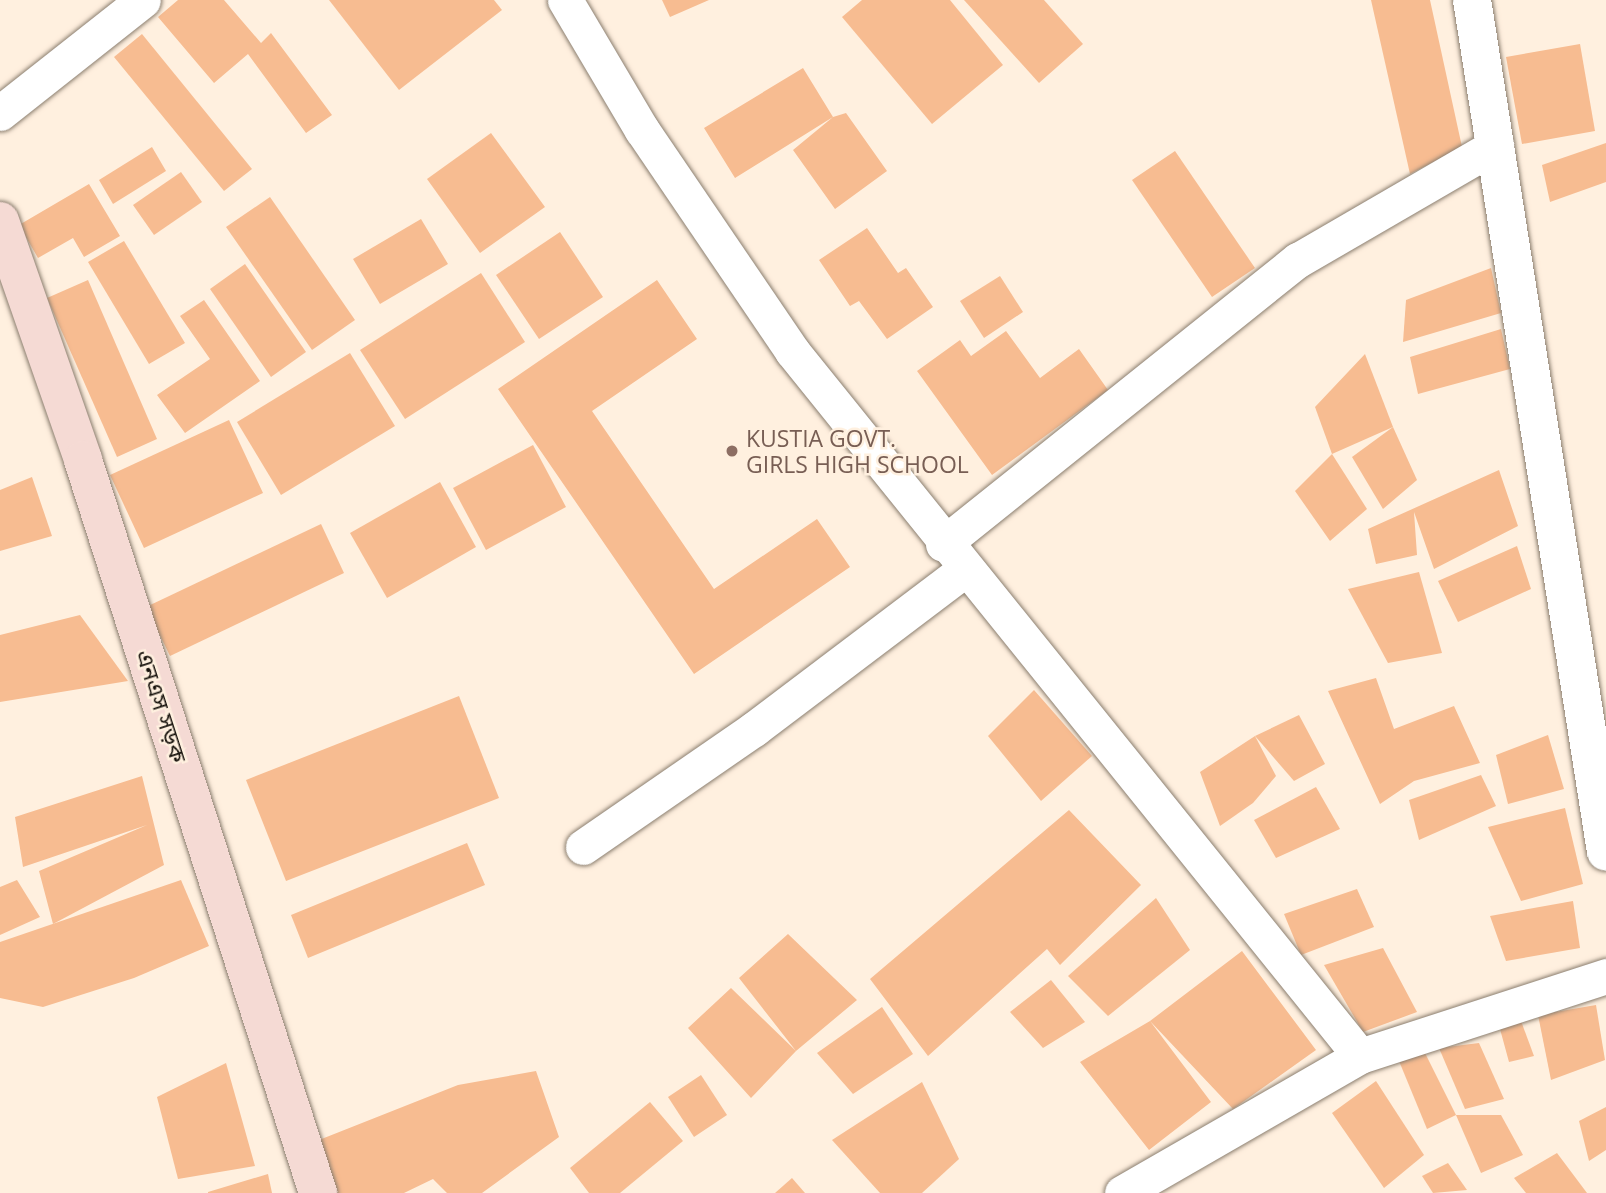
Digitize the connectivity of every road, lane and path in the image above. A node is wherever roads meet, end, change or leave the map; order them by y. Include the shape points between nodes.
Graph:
1 (143, 0) edge
2 (565, 0) edge
3 (1472, 0) edge
4 (0, 113) edge
5 (1496, 145) junction
6 (0, 221) edge
7 (953, 557) junction
8 (583, 847) dead end
9 (1606, 852) edge
10 (1606, 976) edge
11 (1360, 1056) junction
12 (318, 1193) edge
13 (1122, 1193) edge

1 - 4 street
2 - 7 street via 642,130 792,351
3 - 5 street
5 - 7 street via 1298,260
5 - 9 street
6 - 12 main road, এনএস সড়ক via 83,460
7 - 8 street via 754,729
7 - 11 street
10 - 11 street
11 - 13 street

